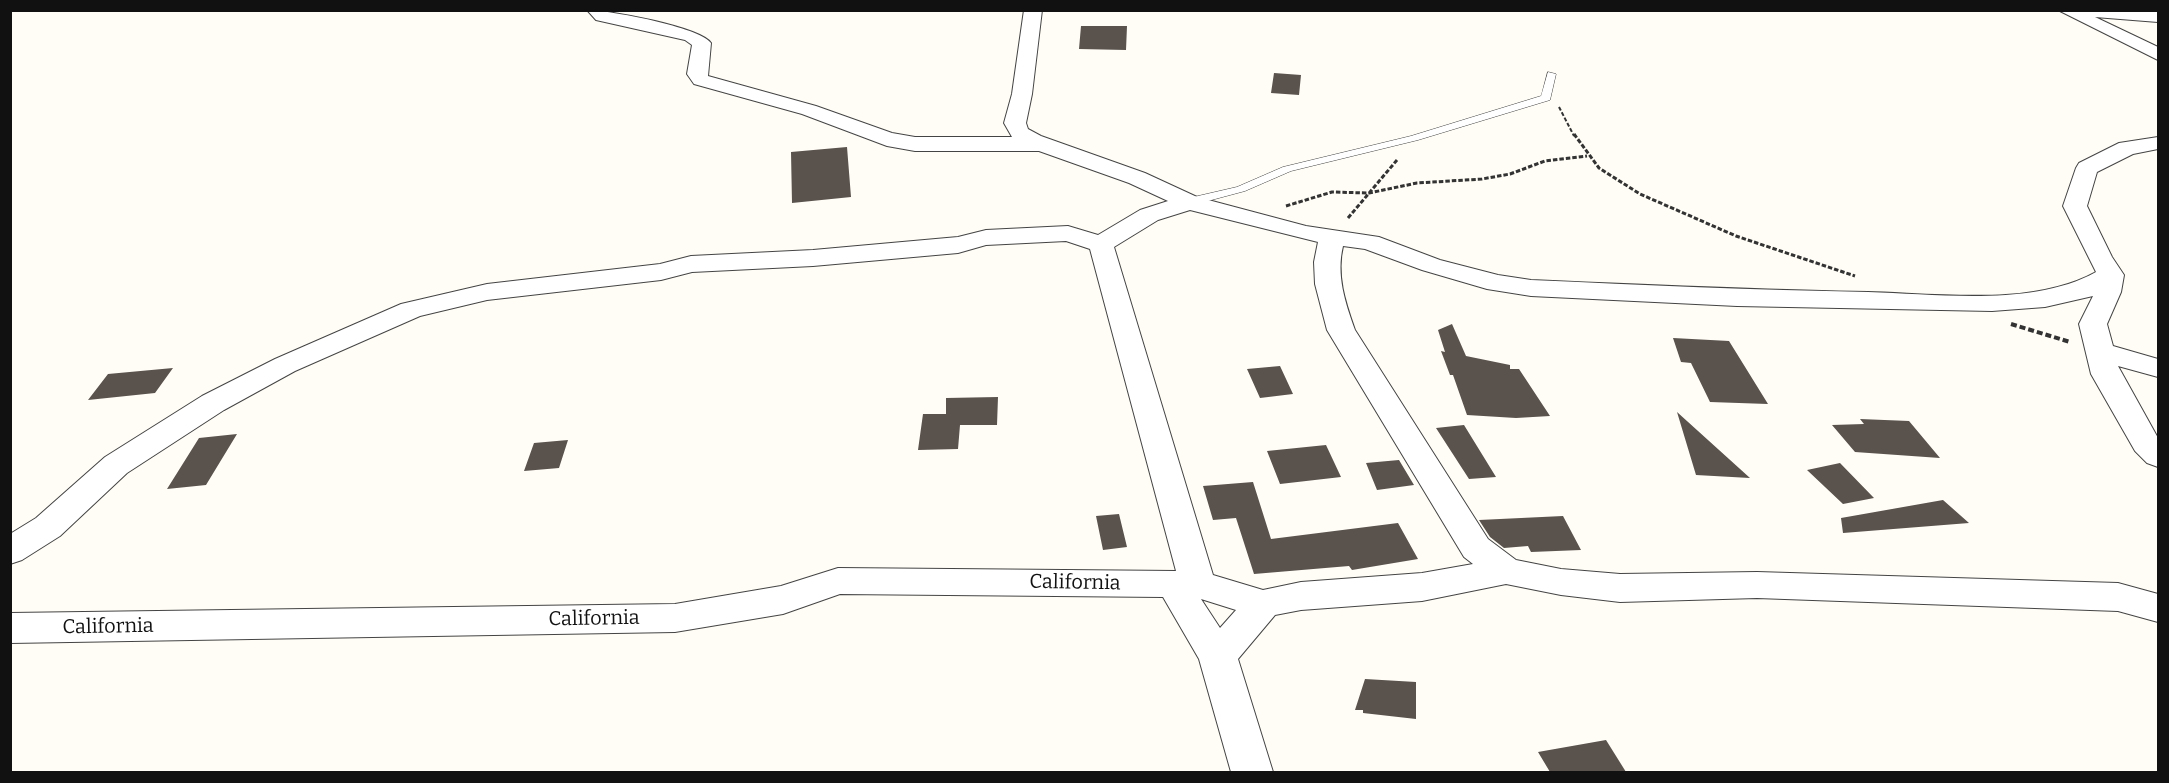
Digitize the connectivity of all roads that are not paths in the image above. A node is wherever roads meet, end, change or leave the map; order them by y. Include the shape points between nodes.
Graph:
1 (595, 10) edge
2 (1033, 10) edge
3 (2066, 10) edge
4 (2076, 10) edge
5 (664, 12) dead end
6 (2158, 17) edge
7 (624, 22) junction
8 (2158, 54) edge
9 (1551, 74) dead end
10 (1041, 144) junction
11 (2158, 144) edge
12 (1189, 202) junction
13 (1332, 237) junction
14 (1101, 244) junction
15 (2111, 274) junction
16 (2100, 351) junction
17 (2158, 368) edge
18 (2158, 456) edge
19 (10, 551) edge
20 (1506, 571) junction
21 (1186, 584) junction
22 (1263, 604) junction
23 (2158, 608) edge
24 (10, 628) edge
25 (1218, 656) junction
26 (1252, 772) edge

1 - 7 street
2 - 10 street via 1014,123 1018,132
3 - 8 street
4 - 6 street
5 - 7 street
7 - 10 street via 691,36 702,43 697,74 701,80 809,110 887,139 915,144
9 - 12 lane via 1546,98 1414,138 1287,169 1241,189
10 - 12 street via 1137,178
11 - 15 street via 2127,148 2087,168 2075,206
12 - 13 street
12 - 14 street via 1149,215
13 - 15 street via 1370,243 1496,283 1737,298 1992,303 2045,299 2084,290
13 - 20 street via 1325,261 1329,293 1341,330 1476,548
14 - 19 street via 1068,233 986,238 958,245 813,258 691,264 661,272 487,292 411,310 285,365 213,403 116,465 48,527
14 - 21 street
15 - 16 street via 2108,292 2093,324
16 - 17 street
16 - 18 street via 2106,374 2146,444
20 - 22 street via 1422,587 1301,596
20 - 23 street via 1620,588 1757,585 2118,597
21 - 22 street, California
21 - 24 street, California via 838,581 783,600 675,618
21 - 25 street
22 - 25 street
25 - 26 street

